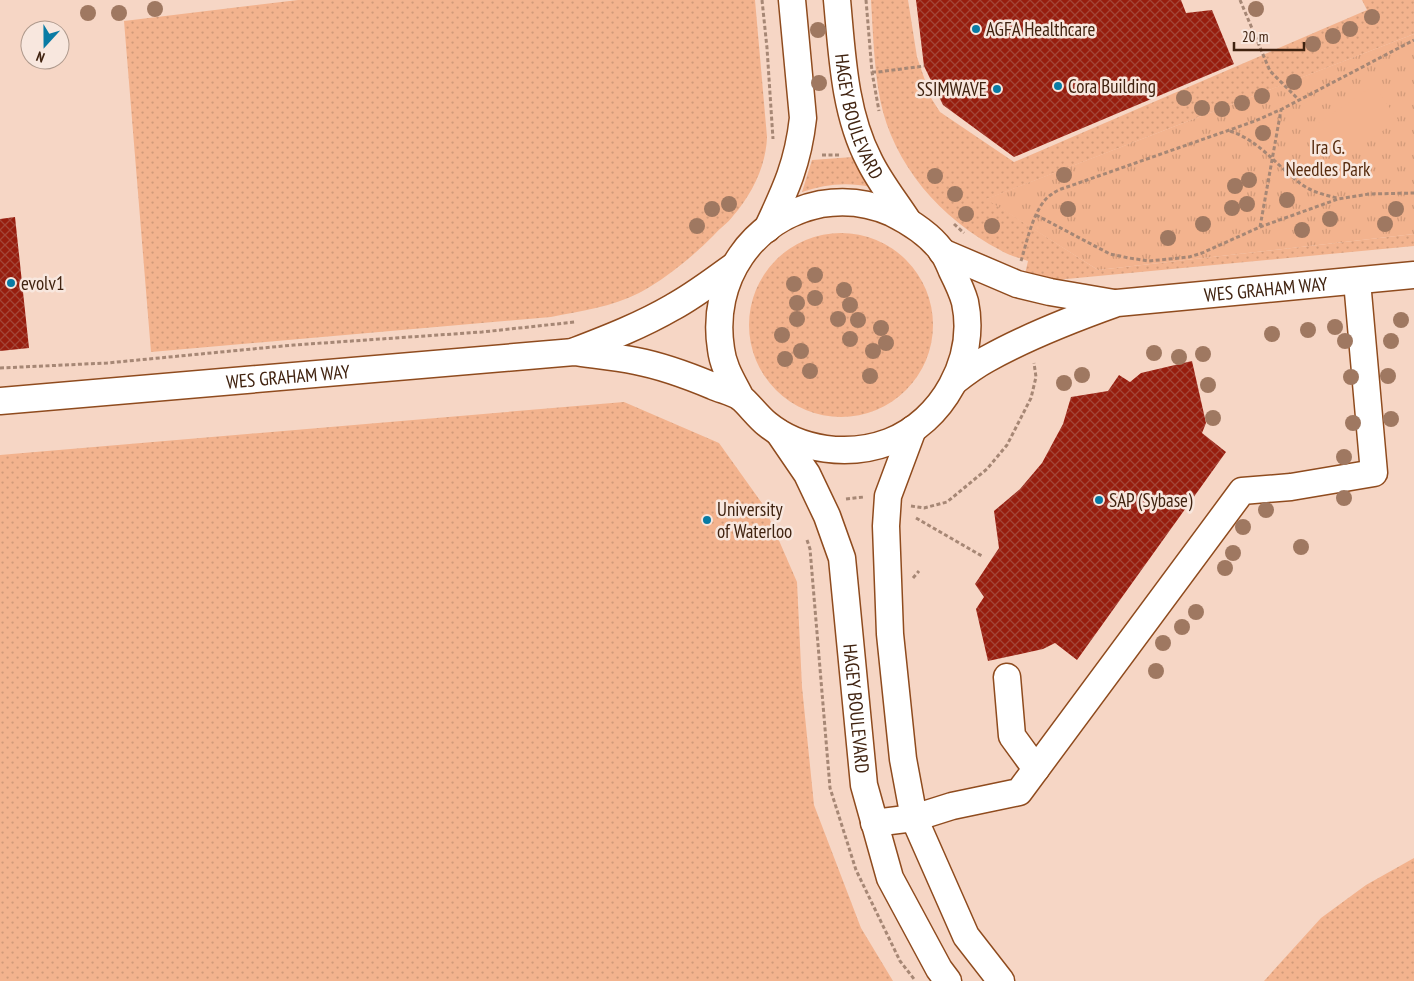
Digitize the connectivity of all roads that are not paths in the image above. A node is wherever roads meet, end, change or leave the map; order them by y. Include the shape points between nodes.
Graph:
1 (792, 0) edge
2 (837, 0) edge
3 (908, 221) junction
4 (767, 229) junction
5 (942, 252) junction
6 (734, 266) junction
7 (1414, 275) edge
8 (1357, 280) junction
9 (1117, 303) junction
10 (574, 352) junction
11 (955, 381) junction
12 (741, 398) junction
13 (0, 401) edge
14 (912, 429) junction
15 (779, 433) junction
16 (1006, 677) dead end
17 (1036, 769) junction
18 (914, 818) junction
19 (874, 823) junction
20 (948, 981) edge
21 (1001, 981) edge

1 - 4 street via 803,118 791,178
2 - 3 street, HAGEY BOULEVARD via 855,126 869,162
3 - 4 street via 881,208 844,202 806,208
3 - 5 street
4 - 6 street via 746,248
5 - 9 street, WES GRAHAM WAY via 1016,284
5 - 11 street via 961,288 967,317 966,347
6 - 10 street, WES GRAHAM WAY via 665,312
6 - 12 street via 721,302 718,327 721,352
7 - 8 street, WES GRAHAM WAY
8 - 9 street, WES GRAHAM WAY
8 - 17 street via 1374,473 1291,487 1242,491
9 - 11 street, WES GRAHAM WAY via 985,359
10 - 12 street, WES GRAHAM WAY via 638,361
10 - 13 street, WES GRAHAM WAY
11 - 14 street via 938,407
12 - 15 street
14 - 15 street via 890,442 847,450 803,444
14 - 18 street via 888,496 886,526 890,634 903,760
15 - 19 street, HAGEY BOULEVARD via 807,474 842,558 864,785
16 - 17 street via 1012,736
17 - 18 street via 1019,792 952,806
18 - 19 street
18 - 21 street via 966,936
19 - 20 street, HAGEY BOULEVARD via 890,878

